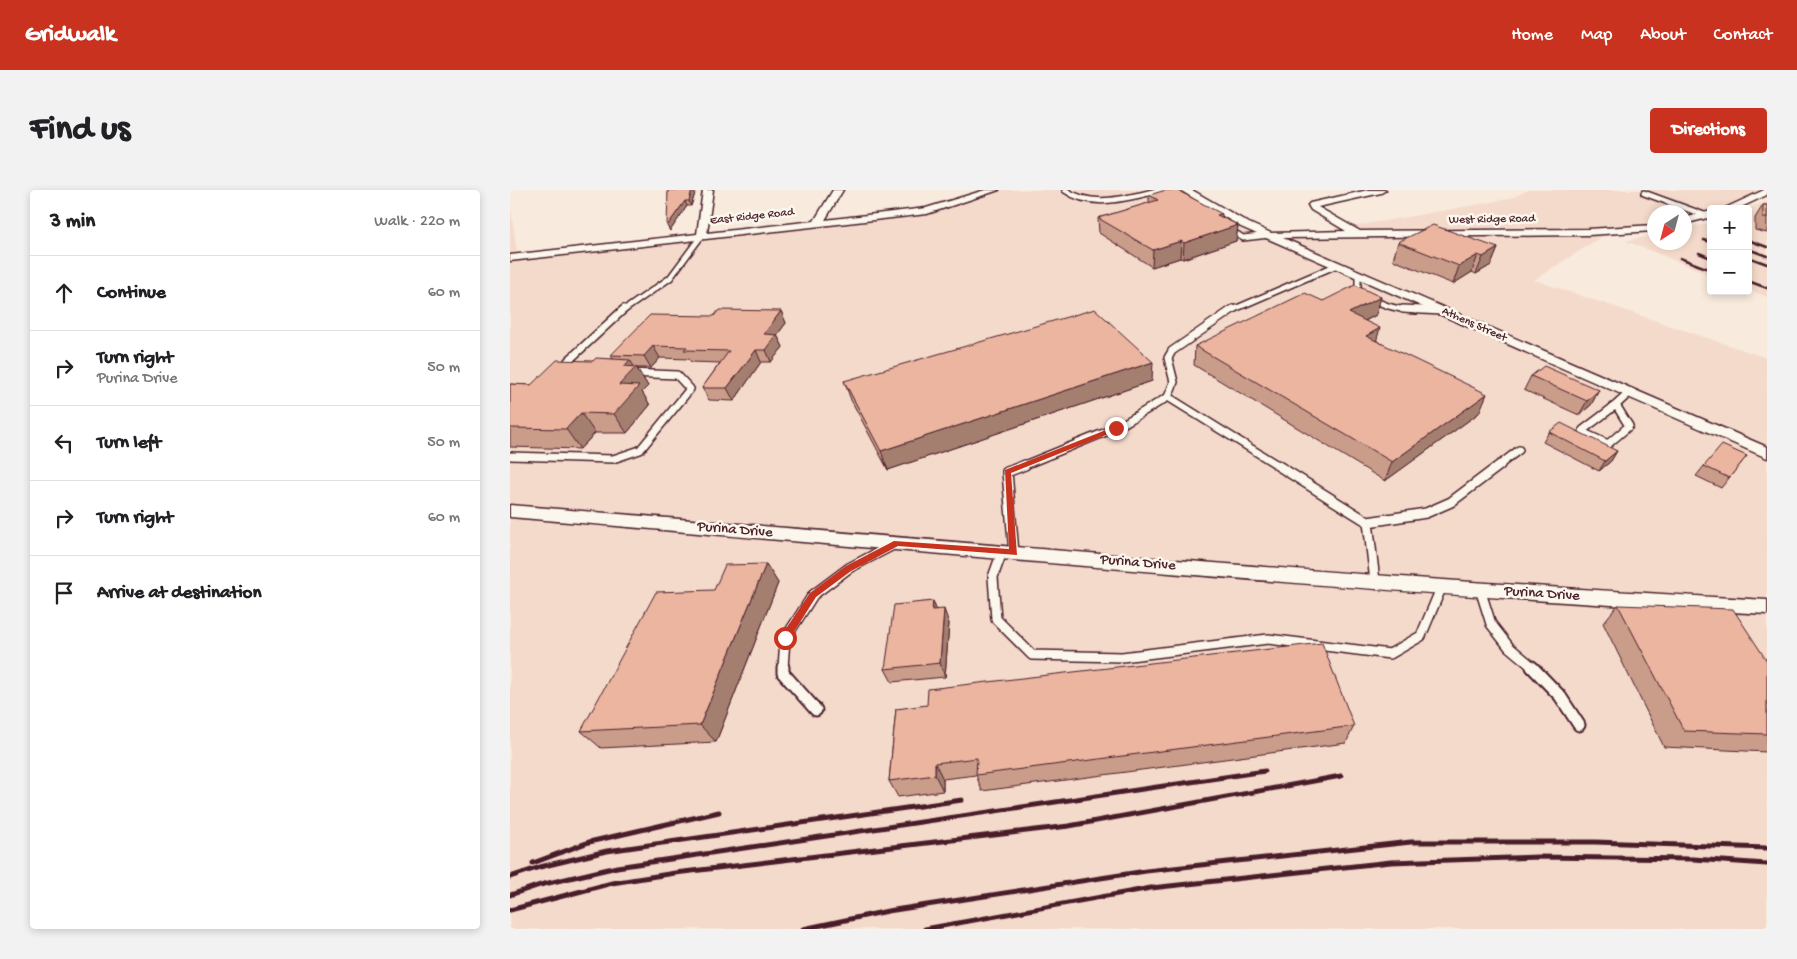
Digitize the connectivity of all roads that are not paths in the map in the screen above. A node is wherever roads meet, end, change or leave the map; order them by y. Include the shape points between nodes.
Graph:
1 (708, 190) edge
2 (838, 190) edge
3 (994, 190) edge
4 (1065, 190) edge
5 (1161, 190) edge
6 (1381, 190) edge
7 (1767, 192) edge
8 (1644, 193) dead end
9 (1188, 194) edge
10 (1737, 205) edge
11 (1707, 214) edge
12 (1707, 215) edge
13 (1692, 219) edge
14 (818, 223) junction
15 (1245, 225) junction
16 (1221, 226) edge
17 (1647, 228) edge
18 (1229, 229) junction
19 (1359, 234) junction
20 (702, 236) junction
21 (1269, 236) junction
22 (510, 258) edge
23 (1336, 265) junction
24 (1358, 274) junction
25 (1443, 311) junction
26 (586, 370) edge
27 (622, 372) edge
28 (1629, 392) junction
29 (1168, 398) junction
30 (1616, 405) junction
31 (1519, 450) dead end
32 (1767, 453) edge
33 (510, 456) edge
34 (510, 511) edge
35 (1368, 522) junction
36 (897, 543) junction
37 (1008, 552) junction
38 (1375, 581) junction
39 (1442, 586) junction
40 (1480, 589) junction
41 (1767, 607) edge
42 (816, 710) dead end
43 (1579, 725) dead end

1 - 20 street
2 - 14 street
3 - 14 street, East Ridge Road via 927,211
4 - 5 lane via 1075,197 1099,202
6 - 19 street via 1312,205
7 - 10 street
8 - 11 lane
9 - 15 street, Athens Street
12 - 13 street
14 - 20 street, East Ridge Road
15 - 18 lane
15 - 21 street, Athens Street
16 - 18 lane
17 - 19 street, West Ridge Road
18 - 21 lane via 1243,238
19 - 21 street, West Ridge Road
20 - 22 street, East Ridge Road
20 - 26 lane via 670,278 616,315 568,361 576,370
21 - 23 street, Athens Street
23 - 24 street, Athens Street
23 - 29 lane via 1231,310 1172,351 1168,358 1174,382
24 - 25 street, Athens Street
24 - 25 lane via 1358,288 1382,304 1407,310
25 - 28 street, Athens Street
27 - 33 lane via 677,375 690,389 640,450 613,460
28 - 30 lane
28 - 32 street, Athens Street
29 - 35 lane
29 - 37 lane via 1116,428 1007,472
30 - 30 lane via 1583,430 1584,433 1608,444 1630,426
31 - 35 lane via 1451,502 1426,513
34 - 36 street, Purina Drive
35 - 38 lane
36 - 37 street, Purina Drive
36 - 42 lane via 848,568 813,595 785,638 783,673
37 - 38 street, Purina Drive
37 - 39 lane via 993,577 996,619 1032,655 1122,657 1268,639 1390,654 1421,636
38 - 39 street, Purina Drive
39 - 40 street, Purina Drive
40 - 41 street, Purina Drive
40 - 43 lane via 1490,624 1509,648 1553,689

